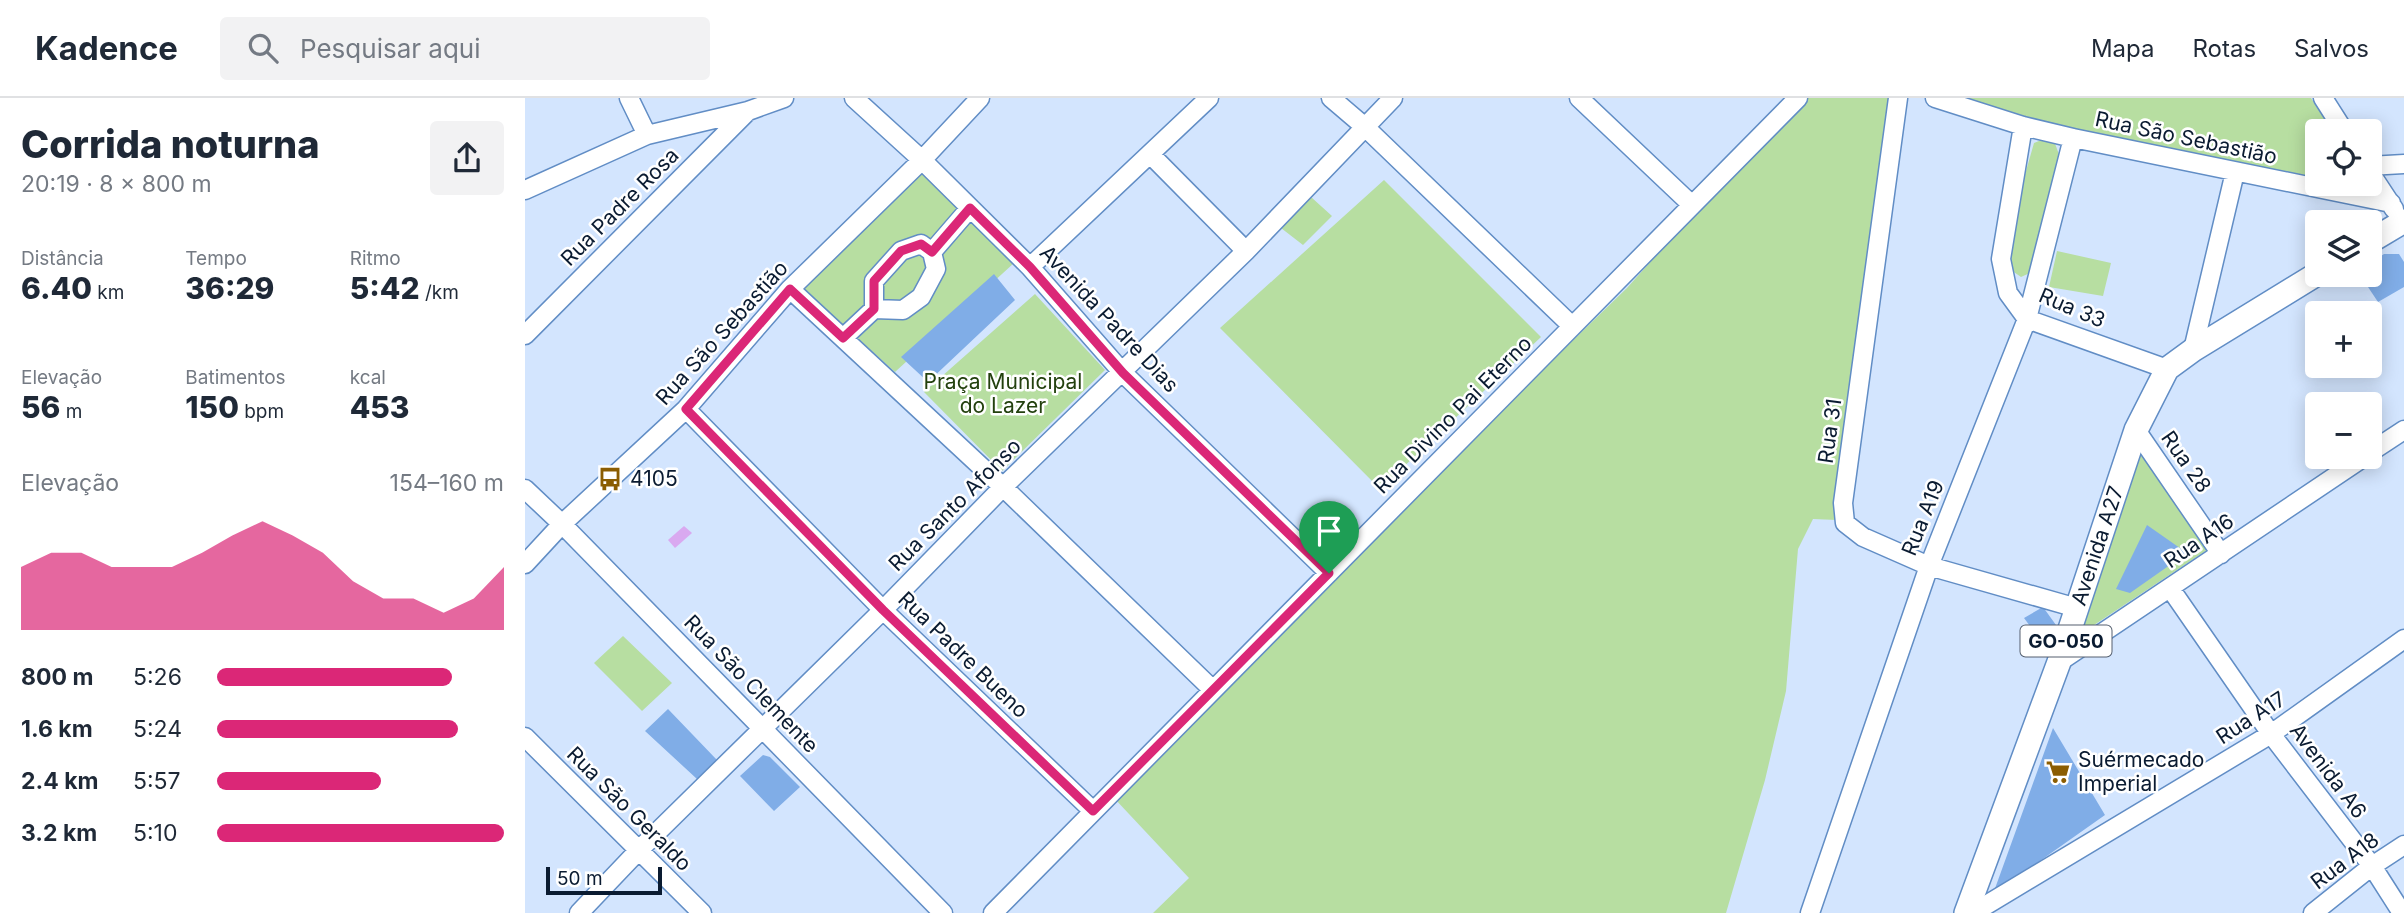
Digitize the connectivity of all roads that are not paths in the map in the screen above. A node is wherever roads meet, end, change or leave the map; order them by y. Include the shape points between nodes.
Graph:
1 (629, 98) edge
2 (784, 98) edge
3 (854, 98) edge
4 (980, 98) edge
5 (1209, 98) edge
6 (1331, 98) edge
7 (1393, 98) edge
8 (1579, 98) edge
9 (1798, 98) edge
10 (1898, 98) edge
11 (2323, 98) edge
12 (1944, 100) edge
13 (748, 111) junction
14 (2336, 119) edge
15 (2023, 126) junction
16 (1365, 127) junction
17 (647, 135) junction
18 (2073, 138) junction
19 (1151, 155) junction
20 (922, 160) junction
21 (2404, 164) edge
22 (2382, 167) edge
23 (2235, 172) junction
24 (2382, 189) edge
25 (525, 190) edge
26 (1692, 205) junction
27 (970, 208) junction
28 (2400, 217) edge
29 (2382, 232) edge
30 (1246, 251) junction
31 (932, 252) junction
32 (1030, 267) junction
33 (2305, 281) edge
34 (790, 289) junction
35 (874, 309) junction
36 (2027, 319) junction
37 (1572, 326) junction
38 (525, 335) edge
39 (843, 338) junction
40 (2193, 350) junction
41 (2167, 369) junction
42 (1123, 373) junction
43 (686, 409) junction
44 (2136, 430) junction
45 (2404, 430) edge
46 (2382, 444) edge
47 (2346, 469) edge
48 (1003, 487) junction
49 (525, 489) edge
50 (562, 524) junction
51 (2221, 554) junction
52 (525, 564) edge
53 (1929, 566) junction
54 (1329, 573) junction
55 (2170, 588) junction
56 (2077, 608) junction
57 (883, 610) junction
58 (2404, 639) edge
59 (2059, 662) junction
60 (1213, 690) junction
61 (763, 729) junction
62 (2271, 734) junction
63 (525, 737) edge
64 (1093, 811) junction
65 (2404, 845) edge
66 (639, 850) junction
67 (2372, 866) junction
68 (579, 913) edge
69 (702, 913) edge
70 (943, 913) edge
71 (993, 913) edge
72 (1810, 913) edge
73 (1966, 913) edge
74 (1973, 913) edge
75 (2313, 913) edge
76 (2402, 913) edge

1 - 17 street
2 - 13 street
3 - 20 street, Avenida Padre Dias
4 - 20 street, Rua São Sebastião
5 - 19 street
6 - 16 street
7 - 16 street, Rua Santo Afonso
8 - 26 street
9 - 26 street, Rua Divino Pai Eterno
10 - 53 street, Rua 31 via 1843,514 1851,530
11 - 14 street
12 - 15 street, Rua São Sebastião
13 - 17 street
13 - 38 street, Rua Padre Rosa
15 - 18 street, Rua São Sebastião
15 - 36 street, Rua 33 via 2001,259 2008,293
16 - 30 street, Rua Santo Afonso
16 - 37 street
17 - 25 street
18 - 23 street, Rua São Sebastião
18 - 36 street, Rua A19
19 - 30 street
19 - 32 street
20 - 27 street, Avenida Padre Dias
20 - 34 street, Rua São Sebastião
21 - 22 street
23 - 28 street, Rua São Sebastião
23 - 40 street
24 - 28 street
26 - 37 street, Rua Divino Pai Eterno
27 - 31 street
27 - 32 street, Avenida Padre Dias
28 - 29 main road
30 - 42 street, Rua Santo Afonso
31 - 35 street via 936,269 921,297 903,310
31 - 35 street via 921,244 901,251 874,281
32 - 42 street, Avenida Padre Dias
33 - 40 main road, Avenida A27 / GO-050
34 - 39 street
34 - 43 street, Rua São Sebastião
35 - 39 street
36 - 41 street, Rua 33
36 - 53 street, Rua A19
37 - 54 street, Rua Divino Pai Eterno
39 - 48 street
40 - 41 main road, Avenida A27 / GO-050
41 - 44 main road, Avenida A27 / GO-050
42 - 48 street, Rua Santo Afonso
42 - 54 street, Avenida Padre Dias
43 - 50 street, Rua São Sebastião
43 - 57 street, Rua Padre Bueno
44 - 51 street, Rua 28
44 - 56 main road, Avenida A27 / GO-050
45 - 46 street
47 - 51 street, Rua A16
48 - 57 street, Rua Santo Afonso
48 - 60 street
49 - 50 street, Rua São Clemente
50 - 52 street, Rua São Sebastião
50 - 61 street, Rua São Clemente
51 - 55 street, Rua A16
53 - 56 street, Rua 31
53 - 72 street, Rua A19
54 - 60 street, Rua Divino Pai Eterno
55 - 59 street, Rua A16
55 - 62 street, Avenida A6
56 - 59 main road, Avenida A27 / GO-050
57 - 61 street, Rua Santo Afonso
57 - 64 street, Rua Padre Bueno
58 - 62 street, Rua A17
59 - 73 main road, Avenida A27 / GO-050
60 - 64 street, Rua Divino Pai Eterno
61 - 66 street, Rua Santo Afonso
61 - 70 street, Rua São Clemente
62 - 67 street, Avenida A6
62 - 74 street, Rua A17
63 - 66 street, Rua São Geraldo
64 - 71 street, Rua Divino Pai Eterno
65 - 67 street, Rua A18
66 - 68 street, Rua Santo Afonso
66 - 69 street, Rua São Geraldo
67 - 75 street, Rua A18
67 - 76 street, Avenida A6

